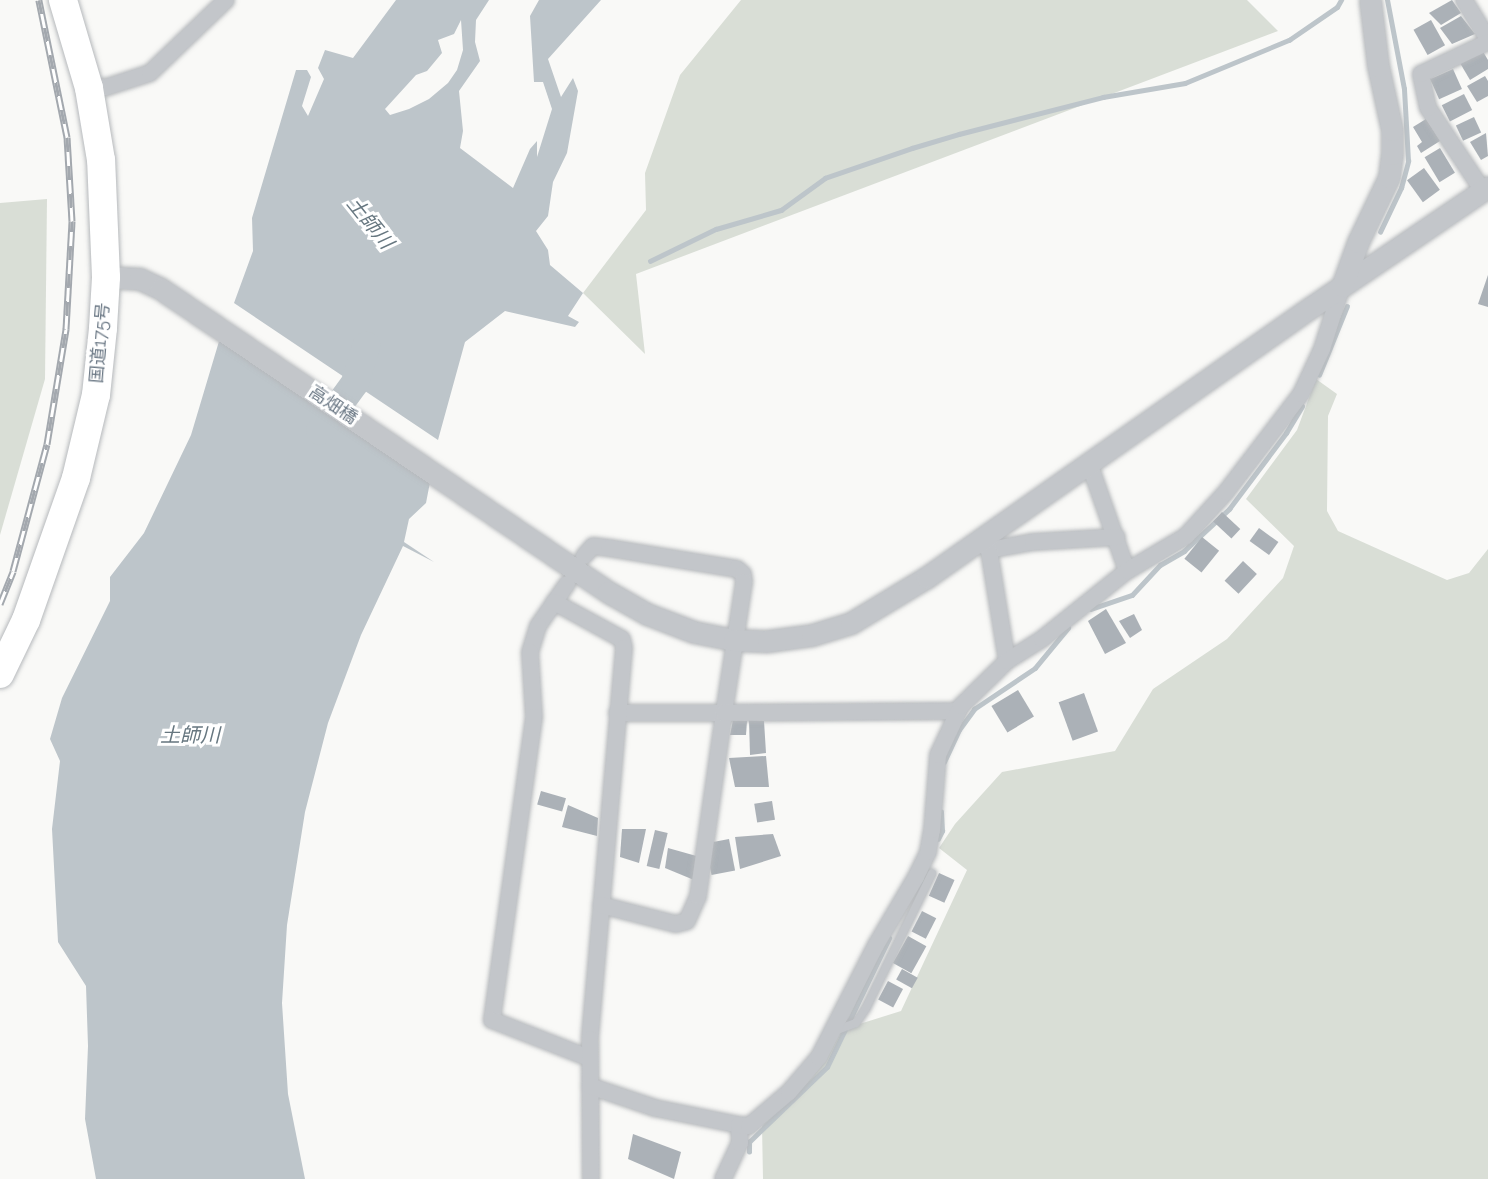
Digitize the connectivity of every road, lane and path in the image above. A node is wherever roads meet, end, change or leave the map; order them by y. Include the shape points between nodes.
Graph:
1 (63, 0) edge
2 (226, 0) edge
3 (1370, 0) edge
4 (1464, 0) edge
5 (1488, 41) edge
6 (89, 88) junction
7 (1486, 189) edge
8 (106, 276) junction
9 (1342, 286) junction
10 (1089, 463) junction
11 (1116, 537) junction
12 (984, 544) junction
13 (585, 556) dead end
14 (1127, 571) junction
15 (567, 584) dead end
16 (554, 602) junction
17 (734, 639) junction
18 (1007, 661) junction
19 (0, 674) edge
20 (958, 711) junction
21 (724, 712) junction
22 (617, 713) junction
23 (932, 873) dead end
24 (601, 904) junction
25 (832, 1032) junction
26 (589, 1058) junction
27 (590, 1086) junction
28 (739, 1125) junction
29 (591, 1179) edge
30 (723, 1179) edge

1 - 6 highway, 国道175号
2 - 6 street via 150,73 107,87
3 - 9 street via 1378,66 1392,130 1392,154 1389,177
4 - 5 street
5 - 7 street via 1421,74 1428,108
6 - 8 highway, 国道175号 via 101,160
7 - 9 street, 高畑橋
8 - 17 street, 高畑橋 via 140,279 161,289 608,592 647,614 694,632
8 - 19 highway, 国道175号 via 96,395 76,478 26,620
9 - 10 street, 高畑橋
9 - 14 street via 1322,349 1301,394 1226,492 1186,536
10 - 11 street
10 - 12 street, 高畑橋
11 - 12 street
11 - 14 street
12 - 17 street, 高畑橋 via 851,623 812,635 768,641
12 - 18 street
13 - 17 street via 593,546 737,569 744,582
14 - 18 street via 1042,639
15 - 16 street
16 - 22 street via 622,639
16 - 26 street via 538,626 530,652 534,717 492,1020
17 - 21 street
18 - 20 street
20 - 21 street
20 - 25 street via 938,755 927,852
21 - 22 street
21 - 24 street via 698,896 687,921 676,924
22 - 24 street
23 - 25 lane via 866,1008 856,1023
24 - 26 street
25 - 28 street via 819,1057 789,1092 749,1126
26 - 27 street
27 - 28 street via 656,1108
27 - 29 street
28 - 30 street via 740,1143

